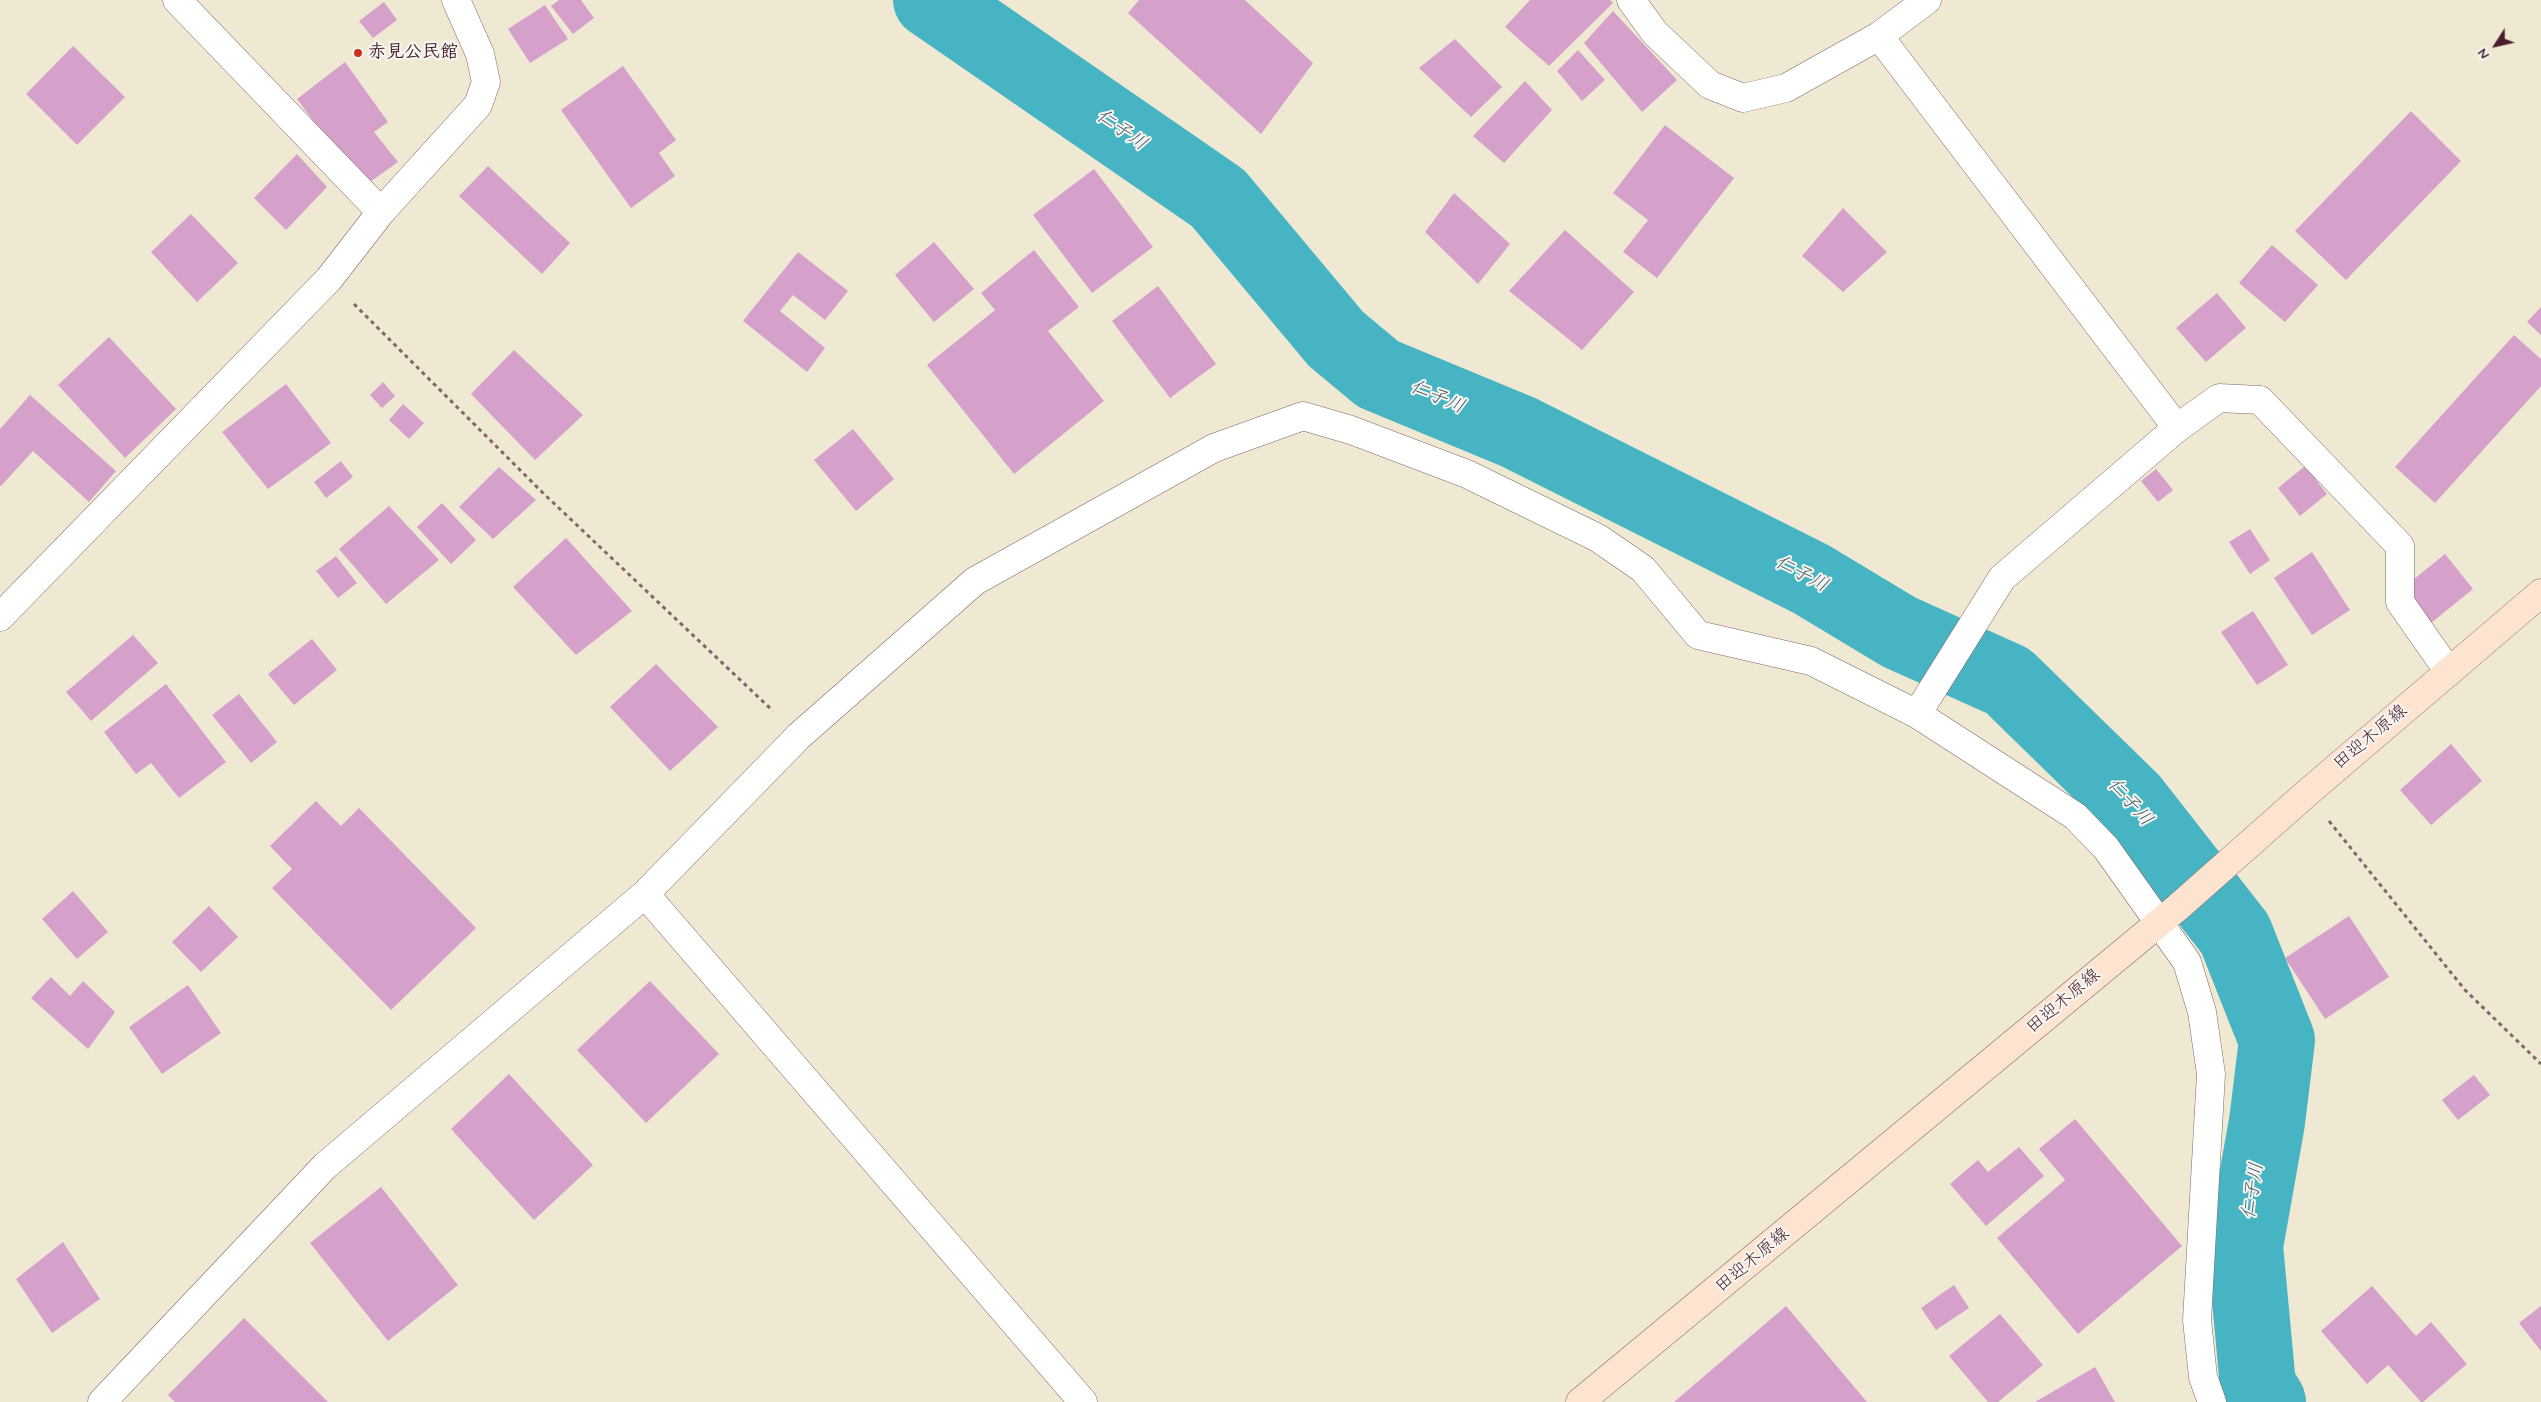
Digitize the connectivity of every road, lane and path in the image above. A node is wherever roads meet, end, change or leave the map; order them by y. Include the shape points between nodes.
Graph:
1 (177, 0) edge
2 (456, 0) edge
3 (1631, 0) edge
4 (1927, 0) edge
5 (1879, 36) junction
6 (381, 212) junction
7 (329, 279) junction
8 (2176, 428) junction
9 (2541, 593) edge
10 (0, 617) edge
11 (2449, 672) junction
12 (1917, 714) junction
13 (799, 736) junction
14 (2307, 793) junction
15 (645, 894) junction
16 (2168, 915) junction
17 (2541, 1064) edge
18 (102, 1402) edge
19 (1083, 1402) edge
20 (1580, 1402) edge
21 (2212, 1402) edge

1 - 6 street
2 - 6 street via 480,54 486,82 478,105
3 - 5 street via 1655,33 1710,85 1743,98 1786,88
4 - 5 street
5 - 8 street
6 - 7 street
7 - 10 street
7 - 13 path via 542,492
8 - 11 street via 2219,398 2260,400 2400,546 2400,602
8 - 12 street via 2002,578
9 - 11 main road, 田迎木原線
11 - 14 main road, 田迎木原線
12 - 13 street via 1811,661 1698,635 1643,568 1598,538 1468,474 1351,430 1303,416 1214,448 975,581
12 - 16 street via 2075,816
13 - 15 street
14 - 16 main road, 田迎木原線
14 - 17 path via 2465,990
15 - 18 street via 325,1166
15 - 19 street
16 - 20 main road, 田迎木原線
16 - 21 street via 2202,1012 2211,1074 2197,1320 2203,1377

